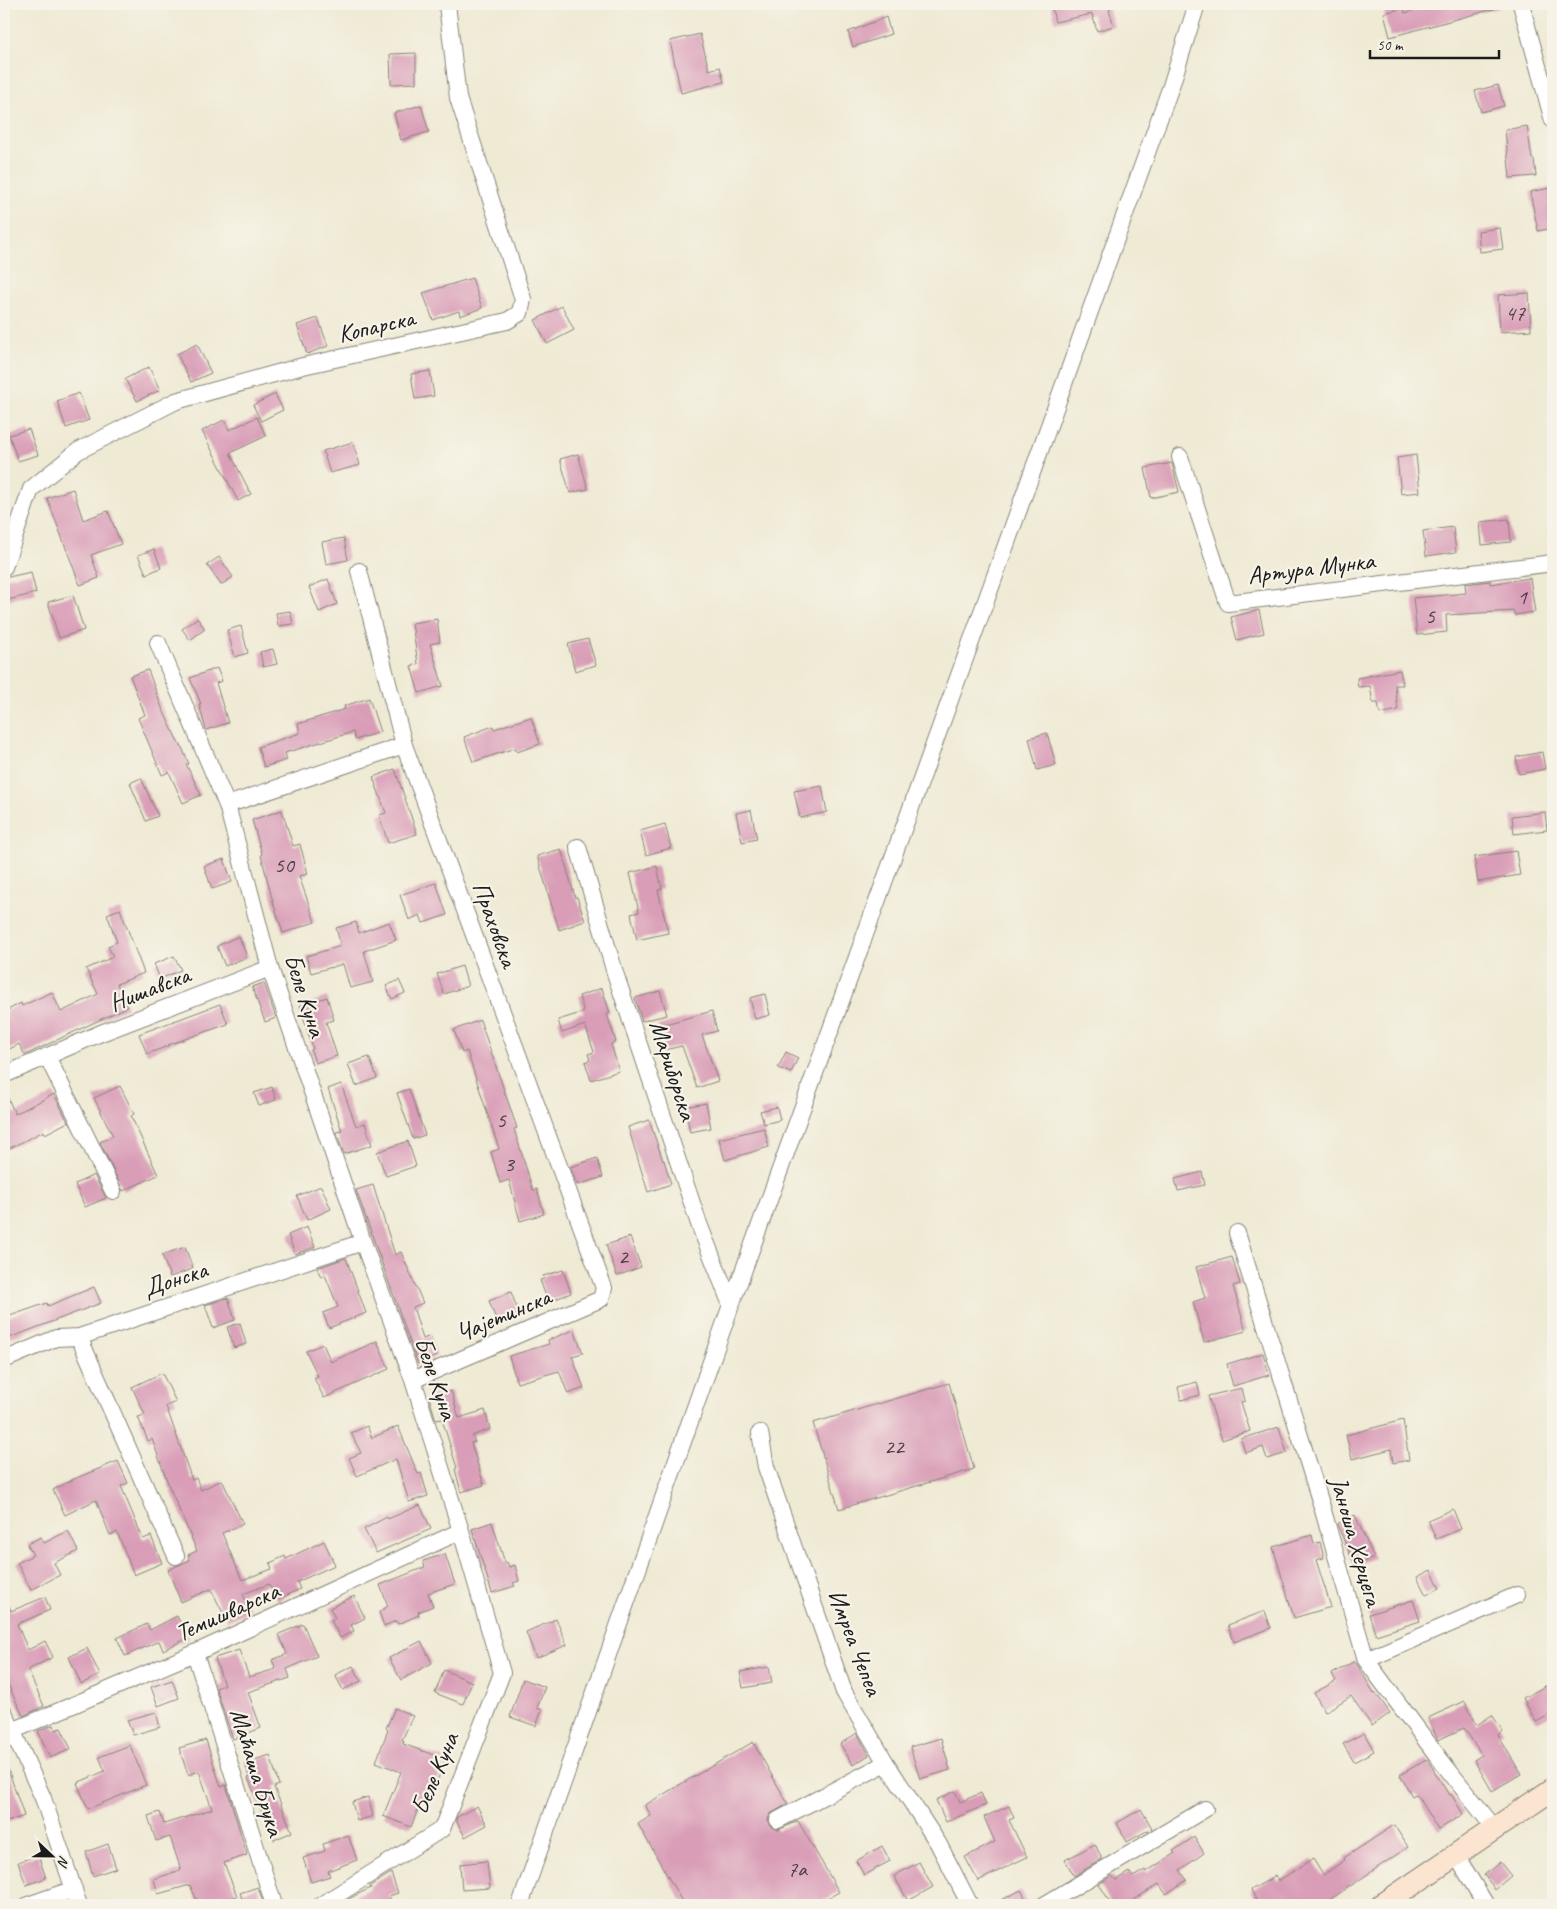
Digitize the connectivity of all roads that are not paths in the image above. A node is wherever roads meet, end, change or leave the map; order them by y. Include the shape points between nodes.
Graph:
1 (447, 4) edge
2 (1197, 4) edge
3 (1521, 4) edge
4 (1549, 86) edge
5 (1553, 121) edge
6 (1180, 457) dead end
7 (1553, 563) edge
8 (4, 567) edge
9 (359, 571) dead end
10 (158, 643) dead end
11 (404, 745) junction
12 (226, 805) junction
13 (578, 847) dead end
14 (270, 968) junction
15 (47, 1056) junction
16 (4, 1075) edge
17 (113, 1191) dead end
18 (1237, 1233) dead end
19 (363, 1242) junction
20 (604, 1288) joint
21 (731, 1305) junction
22 (79, 1336) junction
23 (4, 1360) edge
24 (413, 1380) junction
25 (760, 1433) dead end
26 (461, 1531) junction
27 (176, 1556) dead end
28 (1517, 1595) dead end
29 (195, 1653) junction
30 (1366, 1660) junction
31 (4, 1712) edge
32 (12, 1731) junction
33 (886, 1763) junction
34 (1553, 1789) edge
35 (1205, 1809) dead end
36 (778, 1820) dead end
37 (1495, 1829) junction
38 (1456, 1855) junction
39 (74, 1889) junction
40 (28, 1905) edge
41 (79, 1905) edge
42 (274, 1905) edge
43 (322, 1905) edge
44 (520, 1905) edge
45 (970, 1905) edge
46 (1044, 1905) edge
47 (1382, 1905) edge
48 (1486, 1905) edge

1 - 8 street, Копарска via 458,98 523,299 520,313 507,321 303,366 176,401 78,451 31,489
2 - 21 street via 1171,86 1037,461
3 - 4 street
4 - 5 street
6 - 7 street, Артура Мунка via 1228,602
9 - 11 street, Праховска
10 - 12 street, Беле Куна
11 - 12 street
11 - 20 street, Праховска
12 - 14 street, Беле Куна
13 - 21 street, Мариборска via 621,991 699,1224
14 - 15 street, Нишавска
14 - 19 street, Беле Куна
15 - 16 street, Нишавска
15 - 17 street
18 - 30 street, Јаноша Херцега
19 - 22 street, Донска
19 - 24 street, Беле Куна
20 - 24 street, Чајетинска via 601,1299
21 - 44 street
22 - 23 street, Донска via 56,1338
22 - 27 street
24 - 26 street, Беле Куна
25 - 33 street, Имреа Чепеа via 766,1468 844,1692
26 - 29 street, Темишварска
26 - 43 street, Беле Куна via 502,1673 442,1829
28 - 30 street
29 - 32 street, Темишварска
29 - 42 street, Маћаша Брука
30 - 37 street, Јаноша Херцега
31 - 32 street
32 - 39 street via 43,1798
33 - 36 street
33 - 45 street, Имреа Чепеа via 938,1843
34 - 37 main road
35 - 46 street
37 - 38 main road
38 - 47 main road
38 - 48 street
39 - 40 street
39 - 41 street

